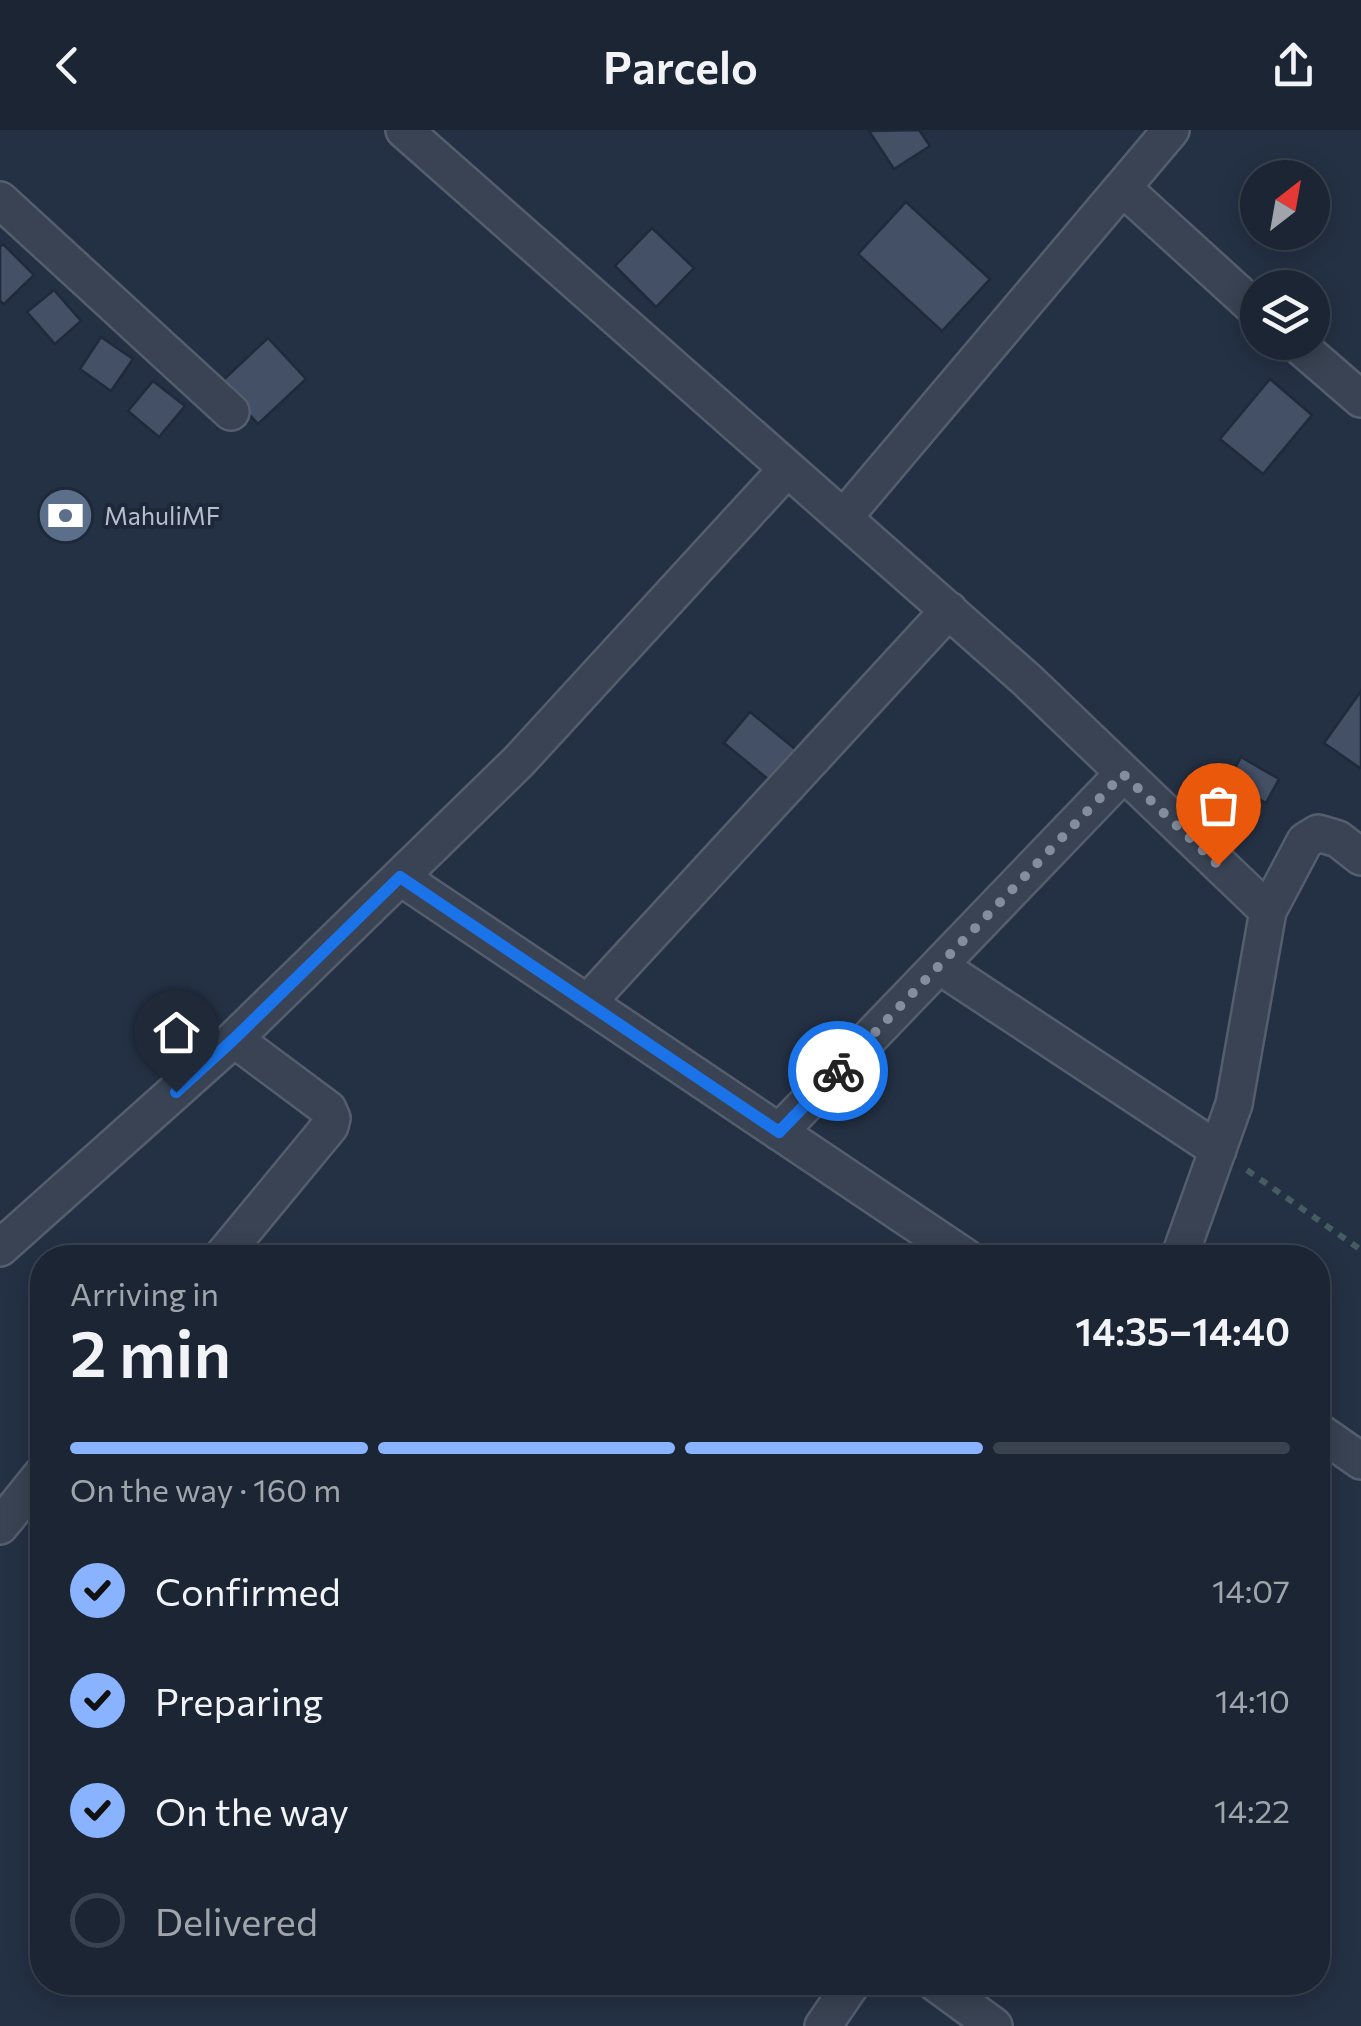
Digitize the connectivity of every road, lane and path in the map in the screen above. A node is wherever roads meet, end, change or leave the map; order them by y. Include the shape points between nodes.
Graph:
1 (404, 130) edge
2 (1171, 130) edge
3 (1124, 189) junction
4 (0, 200) edge
5 (1240, 294) edge
6 (1316, 360) edge
7 (1361, 399) edge
8 (231, 412) dead end
9 (787, 469) junction
10 (845, 516) junction
11 (949, 610) junction
12 (1123, 774) junction
13 (1361, 858) edge
14 (400, 877) junction
15 (1268, 911) junction
16 (941, 966) junction
17 (587, 1003) junction
18 (234, 1039) junction
19 (779, 1132) junction
20 (1218, 1150) junction
21 (232, 1245) edge
22 (948, 1245) edge
23 (1184, 1245) edge
24 (0, 1248) edge
25 (1361, 1250) edge
26 (1330, 1439) edge
27 (1361, 1461) edge
28 (30, 1489) edge
29 (0, 1526) edge
30 (844, 1995) edge
31 (952, 1995) edge
32 (823, 2026) edge
33 (994, 2026) edge

1 - 9 street
2 - 3 street
3 - 5 street
3 - 10 street
4 - 8 street
6 - 7 street
9 - 10 street
9 - 14 street via 519,761
10 - 11 street
11 - 12 street
11 - 17 street
12 - 15 street
12 - 16 street
13 - 15 street via 1338,839 1318,834 1305,841
14 - 17 street
14 - 18 street
15 - 20 street via 1234,1104
16 - 19 street
16 - 20 street
17 - 19 street
18 - 21 street via 332,1118
18 - 24 street
19 - 22 street
20 - 23 street
20 - 25 path
26 - 27 street
28 - 29 street
30 - 32 street
31 - 33 street

